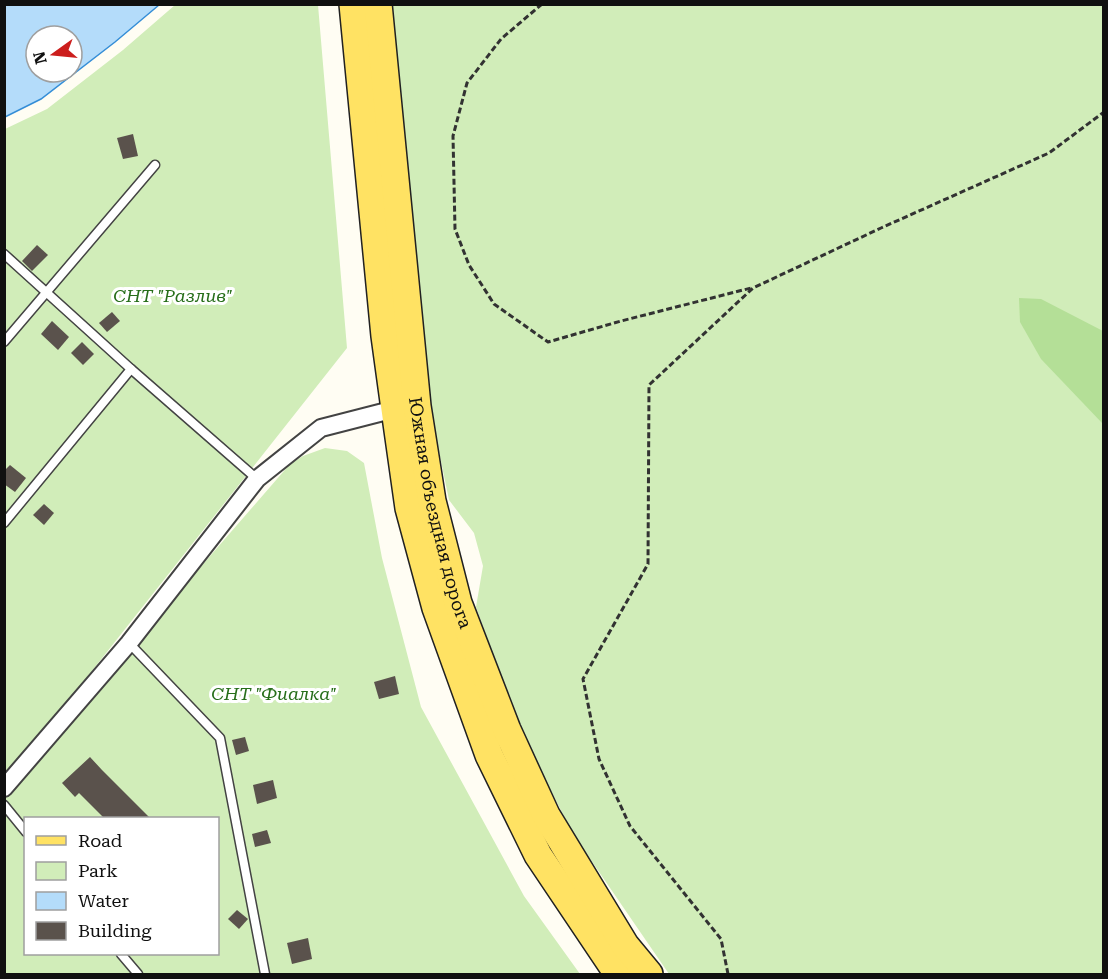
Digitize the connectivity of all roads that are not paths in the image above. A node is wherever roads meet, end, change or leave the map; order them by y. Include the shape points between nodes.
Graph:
1 (353, 4) edge
2 (378, 4) edge
3 (155, 165) dead end
4 (4, 254) edge
5 (47, 293) junction
6 (4, 342) edge
7 (131, 369) junction
8 (408, 419) junction
9 (257, 479) junction
10 (4, 523) edge
11 (129, 643) junction
12 (10, 769) edge
13 (4, 788) edge
14 (4, 805) edge
15 (24, 830) edge
16 (122, 955) edge
17 (138, 975) edge
18 (265, 975) edge
19 (618, 975) edge
20 (650, 975) edge

1 - 8 main road, Южная объездная дорога via 385,336
2 - 8 main road, Южная объездная дорога
3 - 5 lane
4 - 5 lane
5 - 6 lane
5 - 7 lane
7 - 9 lane
7 - 10 lane
8 - 9 street via 321,428
8 - 19 main road, Южная объездная дорога via 410,508 436,608 489,755 538,855
8 - 20 main road, Южная объездная дорога via 458,603 507,730 546,815 626,945
9 - 11 street
11 - 12 street
11 - 18 lane via 220,738
12 - 13 street
14 - 15 lane
16 - 17 lane

